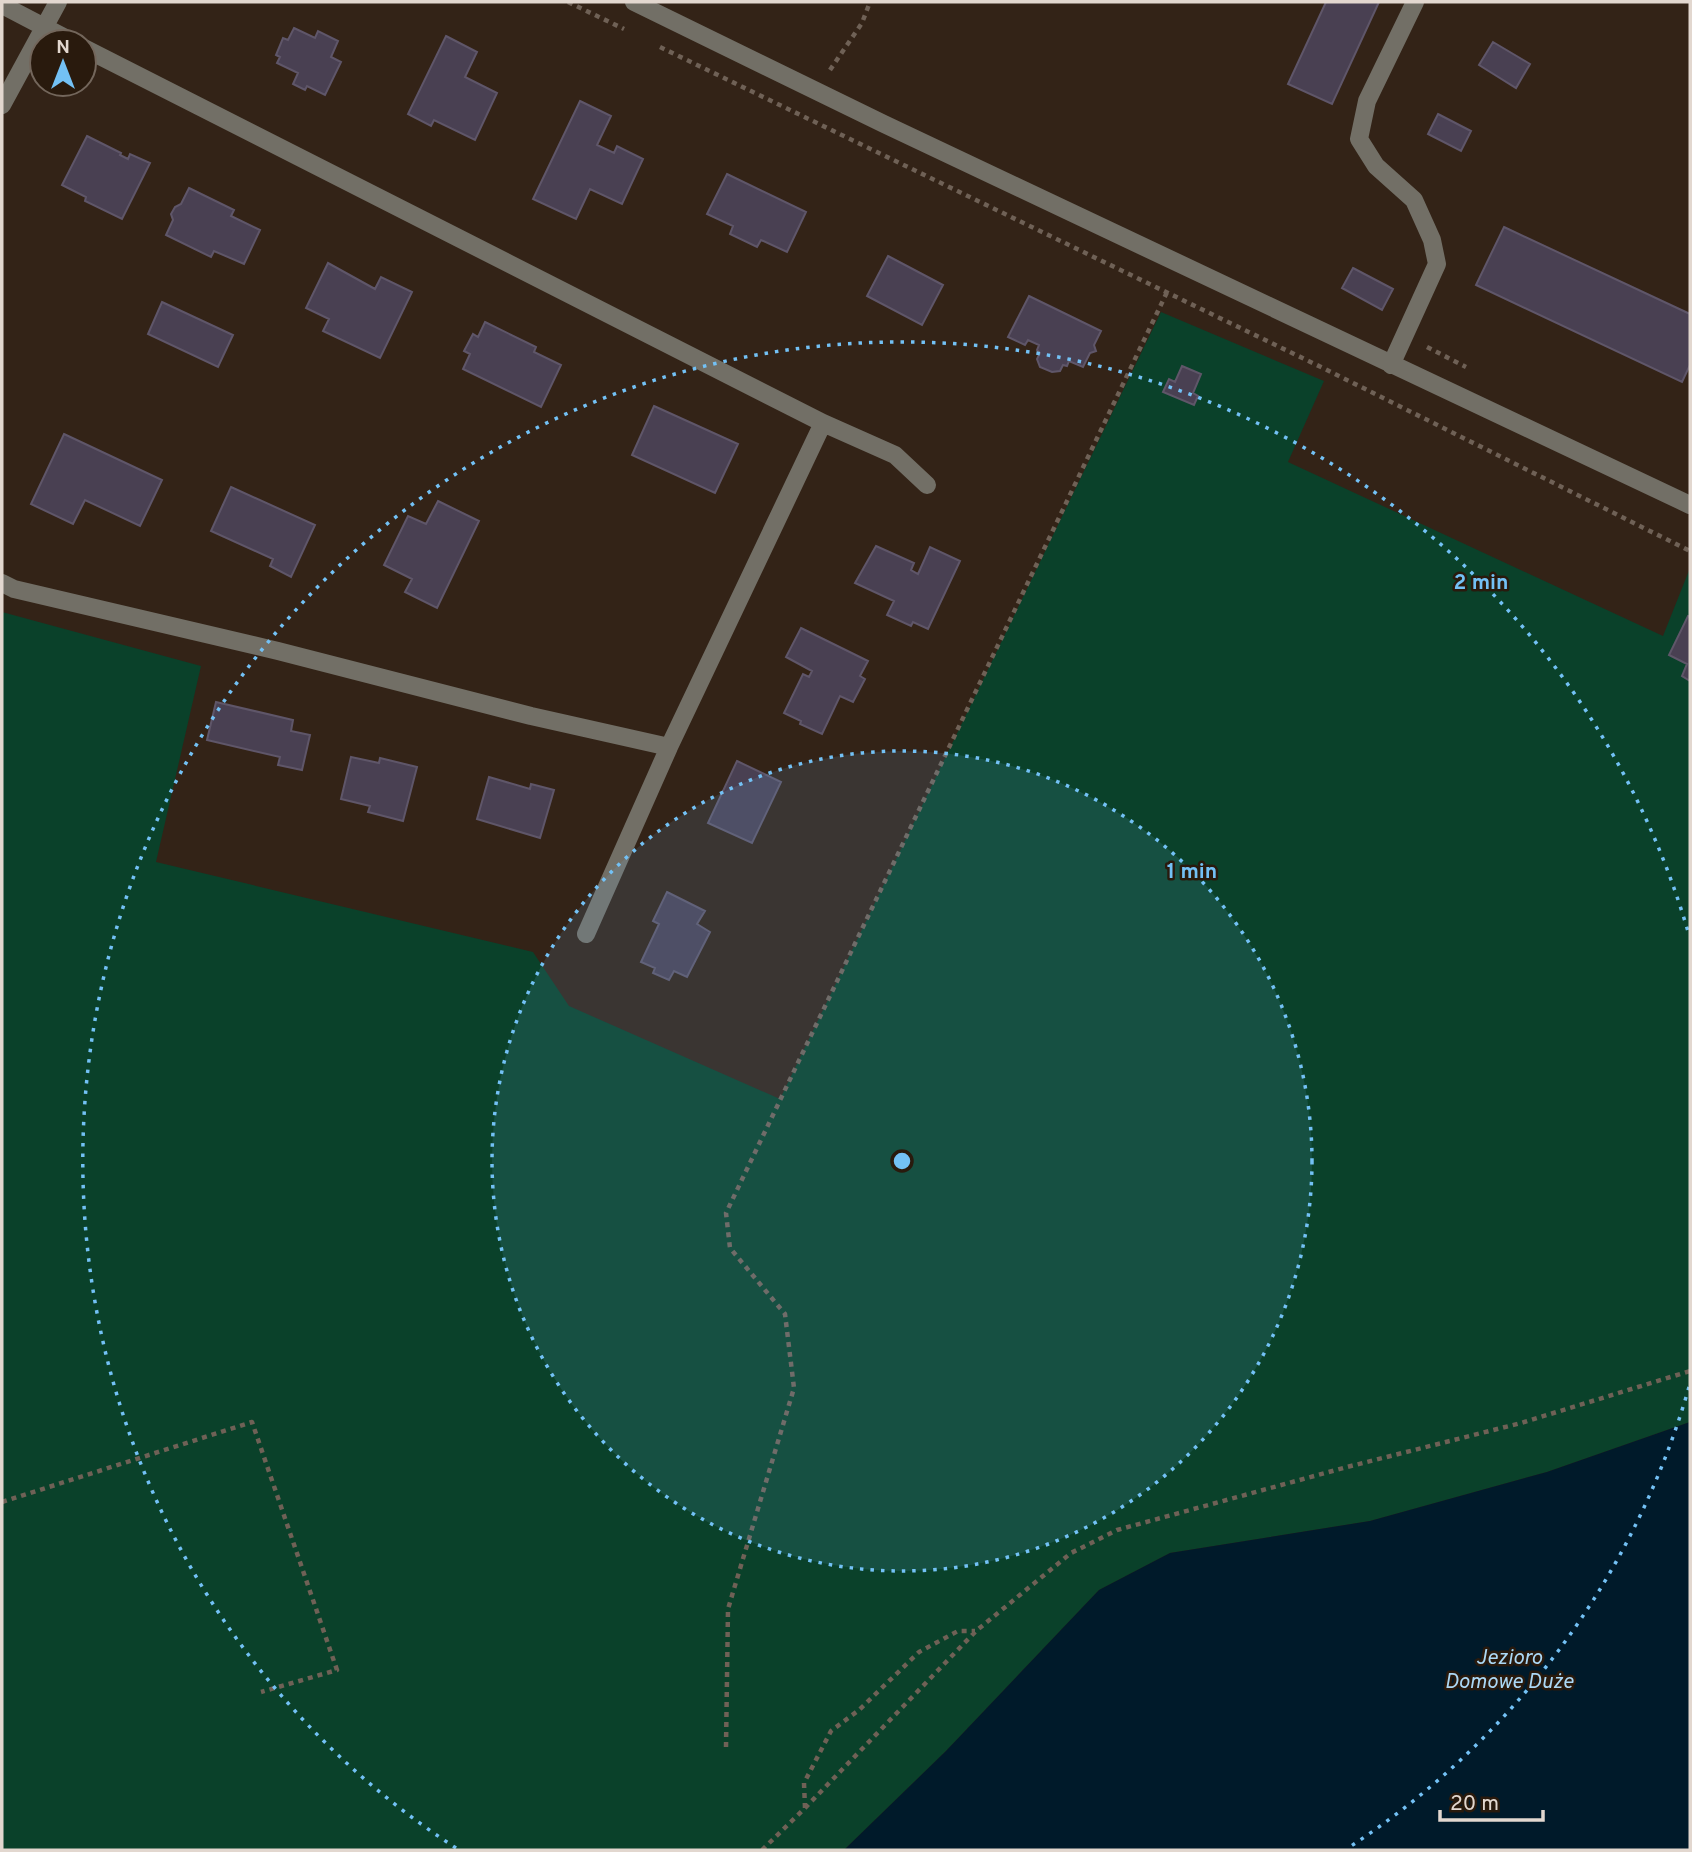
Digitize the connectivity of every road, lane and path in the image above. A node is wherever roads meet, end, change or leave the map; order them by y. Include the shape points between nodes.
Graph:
1 (58, 2) edge
2 (568, 2) edge
3 (634, 2) edge
4 (870, 2) edge
5 (1415, 2) edge
6 (2, 5) edge
7 (45, 28) joint
8 (628, 32) dead end
9 (653, 43) dead end
10 (98, 55) edge
11 (28, 58) edge
12 (815, 91) junction
13 (2, 105) edge
14 (1181, 265) junction
15 (1167, 293) junction
16 (1391, 365) junction
17 (823, 423) junction
18 (927, 485) dead end
19 (1690, 505) edge
20 (1690, 551) edge
21 (2, 583) edge
22 (669, 747) junction
23 (586, 934) dead end
24 (1690, 1371) edge
25 (2, 1502) edge
26 (976, 1631) junction
27 (261, 1692) dead end
28 (726, 1747) dead end
29 (805, 1808) junction
30 (762, 1850) edge

1 - 7 street
2 - 8 path
3 - 12 street
4 - 12 path via 862,23
5 - 16 street via 1367,101 1359,139 1376,166 1414,201 1432,240 1437,264
6 - 7 street
9 - 15 path
10 - 17 street
11 - 13 street
12 - 14 street
14 - 15 path
14 - 16 street
15 - 20 path
15 - 28 path via 726,1213 730,1248 785,1314 794,1388 728,1609
16 - 19 street
17 - 18 street via 895,455
17 - 22 street
21 - 22 street
22 - 23 street
24 - 26 path via 1521,1423 1117,1530 1071,1553
25 - 27 path via 252,1422 337,1670
26 - 29 path
26 - 29 path via 958,1631 919,1652 831,1731 804,1783
29 - 30 path

